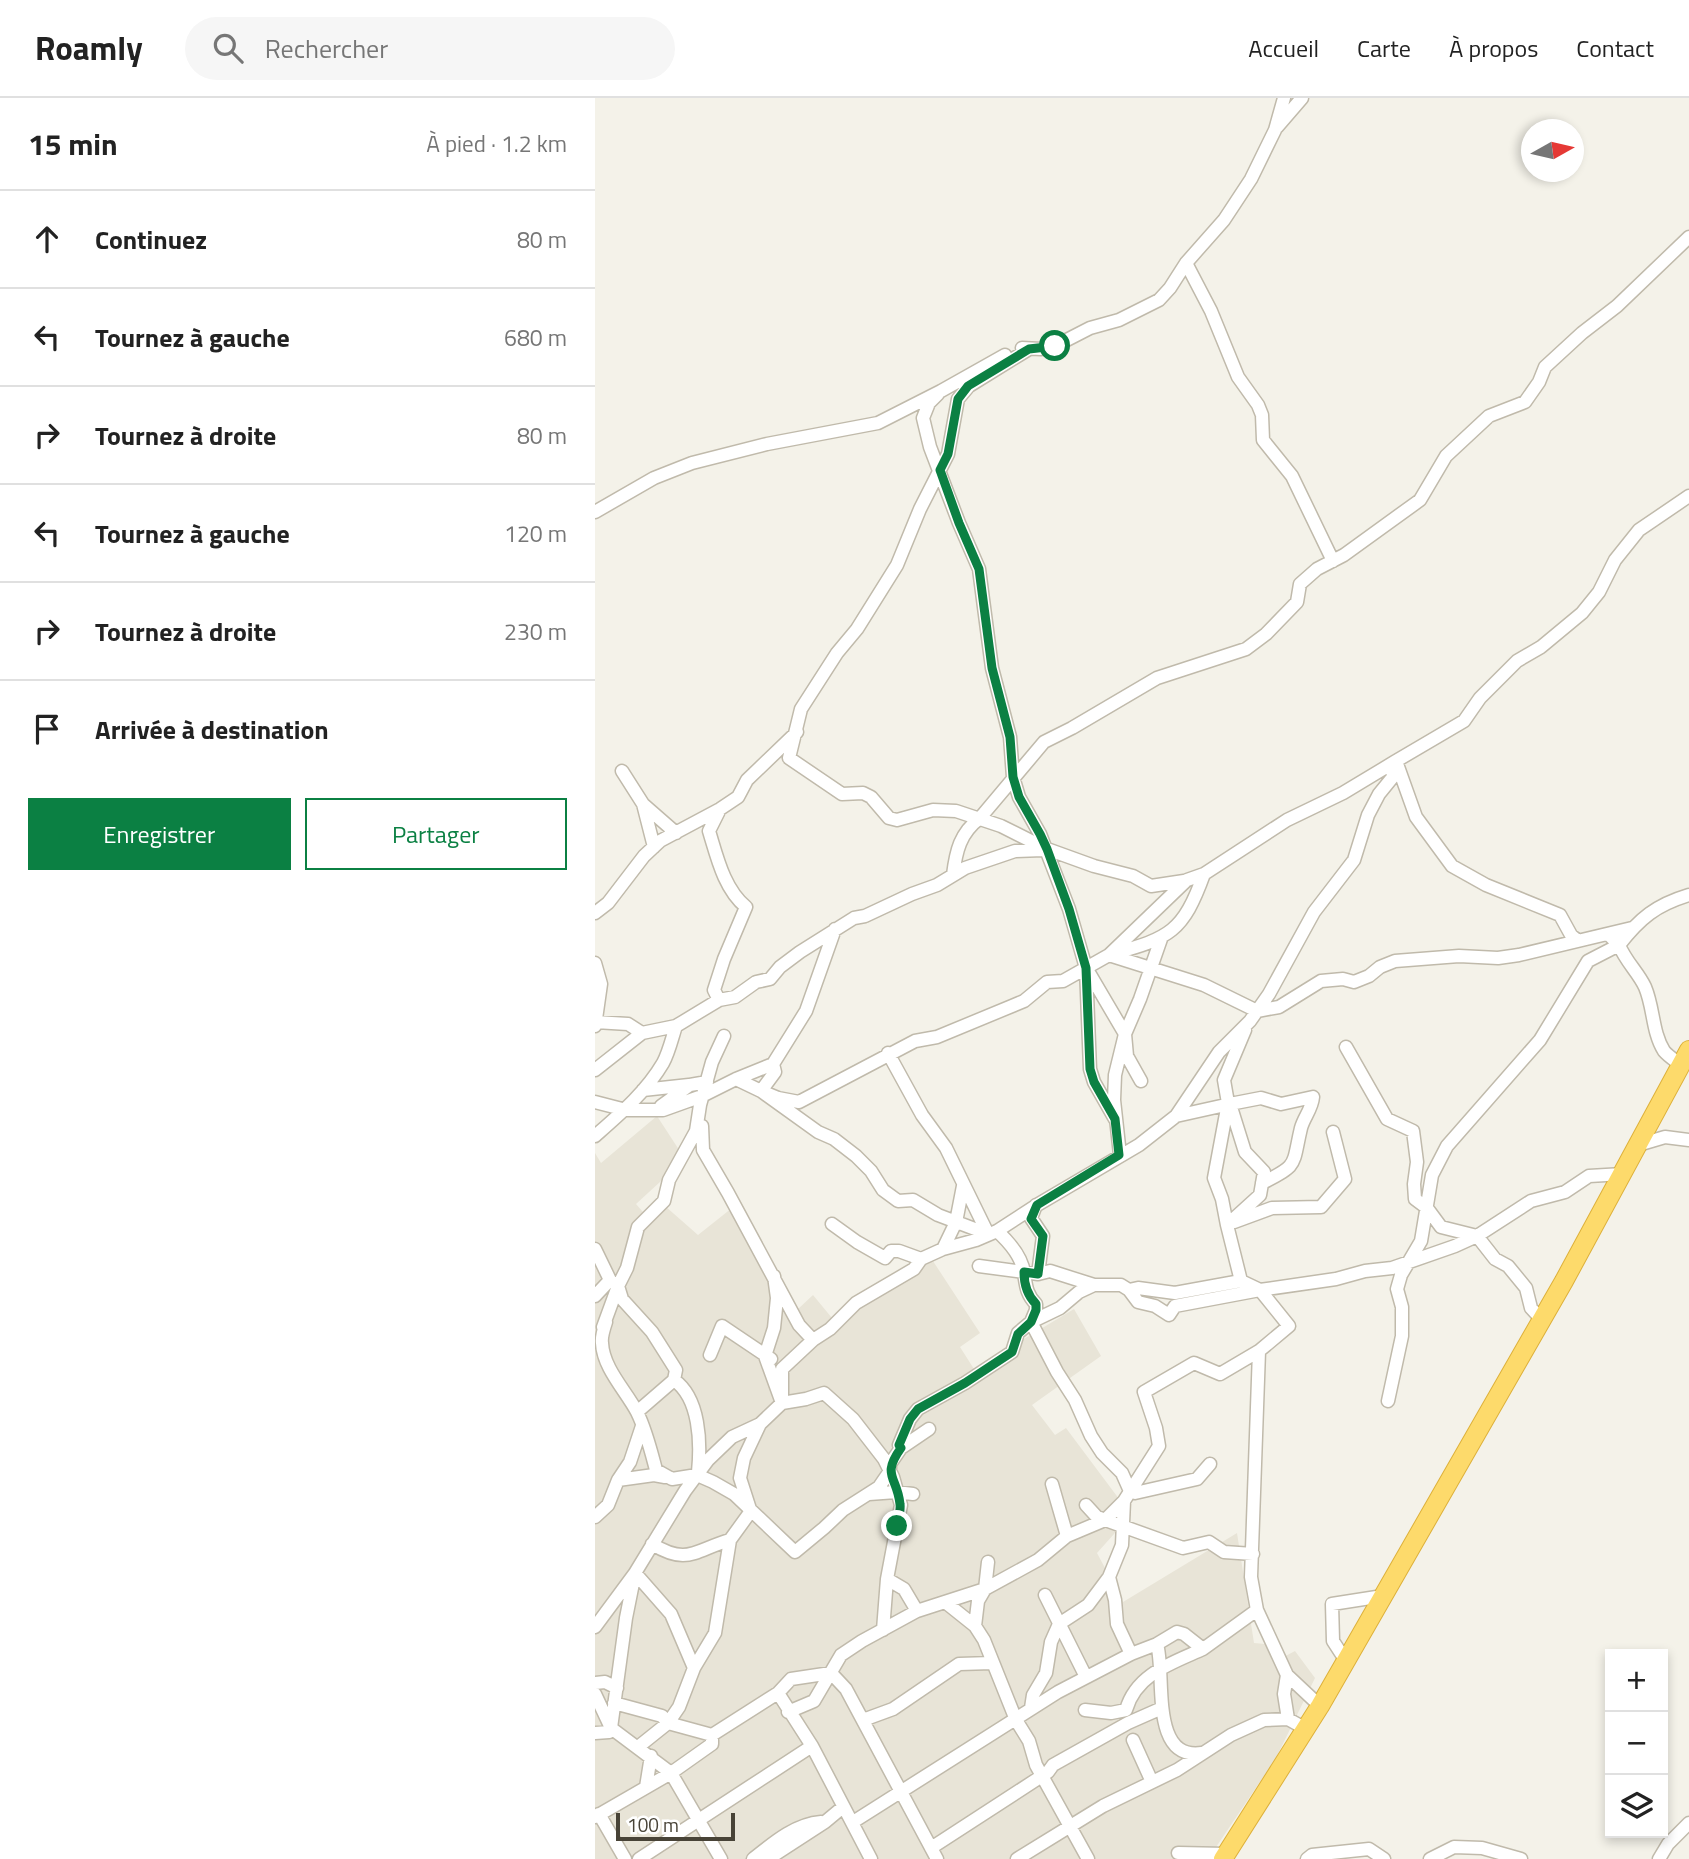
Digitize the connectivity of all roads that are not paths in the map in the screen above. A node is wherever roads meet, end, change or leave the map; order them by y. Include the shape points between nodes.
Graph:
1 (1283, 98) edge
2 (1302, 98) edge
3 (1275, 130) junction
4 (1689, 237) edge
5 (1186, 263) junction
6 (1029, 349) junction
7 (941, 391) junction
8 (940, 470) junction
9 (1689, 496) edge
10 (595, 512) edge
11 (1333, 561) junction
12 (797, 732) junction
13 (1396, 761) junction
14 (622, 771) dead end
15 (1013, 777) junction
16 (643, 804) junction
17 (720, 809) junction
18 (980, 818) junction
19 (676, 833) junction
20 (654, 847) junction
21 (1047, 849) junction
22 (1204, 874) junction
23 (953, 876) junction
24 (1187, 880) junction
25 (1689, 895) edge
26 (595, 913) edge
27 (1632, 928) junction
28 (835, 929) junction
29 (1609, 935) junction
30 (1161, 939) junction
31 (1577, 940) junction
32 (1619, 945) junction
33 (1109, 955) junction
34 (595, 963) edge
35 (1151, 967) junction
36 (1086, 968) junction
37 (719, 1000) junction
38 (1253, 1016) junction
39 (596, 1024) edge
40 (676, 1026) junction
41 (642, 1033) junction
42 (1125, 1034) junction
43 (724, 1036) dead end
44 (1346, 1047) dead end
45 (888, 1053) junction
46 (1685, 1058) edge
47 (773, 1064) junction
48 (595, 1070) edge
49 (736, 1079) junction
50 (1141, 1081) dead end
51 (707, 1082) junction
52 (689, 1086) junction
53 (643, 1090) junction
54 (761, 1091) junction
55 (811, 1095) junction
56 (702, 1096) junction
57 (595, 1102) edge
58 (1229, 1103) junction
59 (626, 1110) junction
60 (656, 1110) junction
61 (700, 1115) junction
62 (796, 1116) junction
63 (1176, 1116) junction
64 (1115, 1119) junction
65 (1333, 1132) dead end
66 (595, 1136) edge
67 (1689, 1140) edge
68 (1638, 1145) junction
69 (1119, 1155) junction
70 (1623, 1174) junction
71 (1262, 1183) junction
72 (963, 1186) junction
73 (1037, 1205) junction
74 (1427, 1208) junction
75 (956, 1222) junction
76 (832, 1224) dead end
77 (1227, 1225) junction
78 (992, 1233) junction
79 (1477, 1236) junction
80 (595, 1249) edge
81 (943, 1249) junction
82 (921, 1259) junction
83 (1410, 1260) junction
84 (979, 1266) dead end
85 (1031, 1273) junction
86 (774, 1276) junction
87 (1241, 1281) junction
88 (614, 1283) junction
89 (1094, 1285) junction
90 (1129, 1290) junction
91 (1260, 1290) junction
92 (595, 1296) edge
93 (1542, 1320) junction
94 (1031, 1322) junction
95 (597, 1338) edge
96 (813, 1340) junction
97 (1259, 1351) junction
98 (710, 1355) dead end
99 (765, 1356) junction
100 (785, 1367) junction
101 (674, 1380) junction
102 (1388, 1401) dead end
103 (782, 1402) junction
104 (637, 1412) junction
105 (760, 1424) junction
106 (642, 1426) junction
107 (929, 1429) dead end
108 (901, 1448) junction
109 (1210, 1464) dead end
110 (890, 1471) junction
111 (697, 1475) junction
112 (672, 1479) junction
113 (618, 1480) junction
114 (1052, 1483) dead end
115 (896, 1492) junction
116 (865, 1495) junction
117 (1127, 1496) junction
118 (1086, 1505) dead end
119 (751, 1511) junction
120 (595, 1517) edge
121 (1105, 1520) junction
122 (1123, 1527) junction
123 (1067, 1536) junction
124 (730, 1540) junction
125 (652, 1545) junction
126 (1252, 1554) junction
127 (988, 1562) dead end
128 (635, 1573) junction
129 (1109, 1577) junction
130 (887, 1579) junction
131 (985, 1589) junction
132 (1045, 1595) dead end
133 (1383, 1596) junction
134 (1115, 1600) junction
135 (945, 1602) junction
136 (1088, 1605) junction
137 (1257, 1610) junction
138 (917, 1611) junction
139 (1059, 1624) junction
140 (975, 1626) junction
141 (595, 1627) edge
142 (883, 1630) junction
143 (1157, 1644) junction
144 (1203, 1649) junction
145 (1131, 1654) junction
146 (1346, 1661) junction
147 (992, 1663) junction
148 (694, 1668) junction
149 (1160, 1668) junction
150 (831, 1673) junction
151 (1287, 1675) junction
152 (1086, 1678) junction
153 (595, 1684) edge
154 (1049, 1685) junction
155 (617, 1688) junction
156 (778, 1693) junction
157 (595, 1694) edge
158 (614, 1703) junction
159 (1320, 1706) junction
160 (1031, 1708) junction
161 (1162, 1708) junction
162 (1085, 1710) dead end
163 (788, 1712) junction
164 (1288, 1719) junction
165 (665, 1720) junction
166 (863, 1720) junction
167 (1016, 1720) junction
168 (611, 1728) junction
169 (1306, 1729) junction
170 (595, 1732) edge
171 (712, 1735) junction
172 (1133, 1740) dead end
173 (812, 1746) junction
174 (638, 1747) junction
175 (1206, 1753) junction
176 (651, 1756) junction
177 (671, 1773) junction
178 (1043, 1774) junction
179 (1152, 1782) junction
180 (646, 1787) junction
181 (901, 1790) junction
182 (843, 1807) junction
183 (597, 1816) edge
184 (697, 1821) junction
185 (825, 1822) junction
186 (853, 1822) junction
187 (1689, 1823) edge
188 (1071, 1826) junction
189 (934, 1853) edge
190 (1225, 1857) edge
191 (625, 1859) edge
192 (639, 1859) edge
193 (721, 1859) edge
194 (753, 1859) edge
195 (768, 1859) edge
196 (871, 1859) edge
197 (1017, 1859) edge
198 (1088, 1859) edge
199 (1182, 1859) edge
200 (1307, 1859) edge
201 (1384, 1859) edge
202 (1430, 1859) edge
203 (1521, 1859) edge
204 (1659, 1859) edge

1 - 3 street
2 - 3 street
3 - 5 street via 1224,220
4 - 11 street via 1545,367 1525,402 1489,416 1446,456 1420,500
5 - 6 street via 1170,288 1150,305 1055,346
5 - 11 street via 1238,377 1258,405 1263,440 1292,476
6 - 7 street via 1018,348
6 - 8 street via 968,386 958,399 948,454
7 - 8 street via 929,402 923,418
7 - 10 street via 878,423 692,463 654,478
8 - 12 street via 897,565 801,709
8 - 15 street via 979,569
9 - 13 street via 1639,530 1582,613 1517,661 1464,721
11 - 15 street via 1300,583 1297,602 1246,649 1157,678 1044,742
12 - 17 street via 747,780 738,797
12 - 18 street via 789,758 842,794 871,797 889,818 933,810
13 - 22 street via 1287,820
13 - 31 street via 1416,817 1452,866 1486,886 1560,915
13 - 38 street via 1392,778 1368,815 1354,860 1320,903
14 - 16 street
15 - 18 street
15 - 21 street
16 - 19 street
16 - 20 street
17 - 19 street
17 - 37 street via 709,831 730,889 746,907 714,990
18 - 21 street
18 - 23 street via 968,827 956,848
19 - 20 street
20 - 26 street
21 - 23 street via 1016,851
21 - 24 street via 1151,886
21 - 36 street
22 - 24 street
22 - 30 street via 1189,909
23 - 28 street
24 - 33 street
25 - 27 street via 1658,906
27 - 29 street
27 - 32 street
28 - 37 street via 790,959 770,979
28 - 47 street via 807,1011
29 - 31 street
29 - 32 street
30 - 33 street
30 - 35 street
31 - 38 street via 1497,958 1395,961 1354,982 1321,981 1279,1007
32 - 46 street via 1643,984 1664,1052
32 - 74 street via 1588,961 1540,1040 1447,1146 1432,1175
33 - 35 street
33 - 36 street
34 - 39 street via 601,985
35 - 38 street via 1204,985
35 - 42 street
36 - 42 street
36 - 45 street via 1063,981 1047,982 1024,1001
36 - 64 street via 1090,1069
37 - 40 street
38 - 58 street via 1224,1080
38 - 63 street via 1219,1052
39 - 41 street via 628,1024
40 - 41 street
40 - 53 street via 664,1062
41 - 48 street
42 - 50 street via 1128,1056
42 - 64 street via 1115,1075
43 - 51 street
44 - 74 street via 1387,1119 1413,1131 1415,1199
45 - 55 street
45 - 72 street via 946,1148
46 - 68 highway
47 - 49 street
47 - 54 street via 775,1072
49 - 54 street
49 - 56 street
51 - 52 street
51 - 56 street
52 - 53 street
52 - 60 street
53 - 59 street
54 - 55 street via 799,1102
54 - 62 street
55 - 62 street
56 - 60 street
56 - 61 street
57 - 59 street
58 - 63 street
58 - 71 street via 1245,1152 1264,1172
58 - 71 street via 1261,1098 1281,1104 1313,1097 1289,1170
58 - 77 street via 1214,1178 1216,1203
59 - 60 street
59 - 66 street
61 - 86 street via 703,1150
61 - 88 street via 664,1201 638,1227 627,1268
62 - 75 street via 856,1156 898,1201 913,1200
63 - 69 street
64 - 69 street
65 - 77 street via 1345,1179 1321,1207 1272,1208
67 - 68 street via 1665,1138
68 - 70 highway
69 - 73 street
70 - 79 street via 1589,1176 1565,1192 1531,1201
70 - 93 highway
71 - 77 street via 1260,1195
72 - 75 street
72 - 78 street
73 - 78 street
73 - 85 street via 1031,1219 1043,1236
74 - 79 street via 1441,1227
74 - 83 street via 1421,1241
75 - 78 street
75 - 81 street
76 - 82 street via 885,1258 895,1251
77 - 87 street
78 - 81 street
78 - 85 street via 1012,1247
79 - 83 street
79 - 93 street via 1526,1288 1531,1308
80 - 88 street
81 - 82 street
82 - 96 street via 914,1269 856,1303
83 - 91 street via 1392,1268
83 - 102 street via 1398,1289 1402,1336
84 - 85 street
85 - 89 street via 1050,1271
85 - 94 street via 1024,1282 1036,1304
86 - 96 street via 799,1325
86 - 99 street via 774,1328
87 - 90 street via 1175,1293
87 - 91 street
88 - 92 street
88 - 95 street via 606,1322
88 - 101 street via 673,1363
89 - 90 street via 1121,1285
89 - 94 street
90 - 91 street via 1139,1302 1169,1315 1175,1306
91 - 97 street via 1289,1326
93 - 133 highway
94 - 108 street via 1018,1334 1012,1352 918,1409
94 - 117 street via 1076,1399 1091,1436 1122,1473
95 - 104 street
96 - 100 street
97 - 117 street via 1220,1374 1194,1363 1144,1392 1159,1446
97 - 126 street
98 - 99 street via 722,1326
99 - 100 street
99 - 103 street
100 - 103 street
101 - 104 street
101 - 111 street via 683,1386 696,1418 701,1447
103 - 105 street
103 - 110 street via 824,1393 853,1419
104 - 106 street
105 - 111 street via 733,1437
105 - 119 street via 740,1478
106 - 112 street via 656,1470
106 - 113 street via 630,1462
107 - 108 street
108 - 110 street
109 - 117 street via 1197,1479
110 - 115 street
110 - 116 street via 879,1487
111 - 112 street
111 - 119 street via 734,1494
111 - 125 street
112 - 113 street via 654,1475
113 - 120 street via 608,1505
114 - 123 street
115 - 116 street
115 - 130 street via 901,1505
116 - 119 street via 795,1552
117 - 121 street
117 - 122 street
118 - 121 street
119 - 124 street
121 - 122 street
121 - 123 street
122 - 126 street via 1183,1548 1209,1542 1224,1552
122 - 129 street via 1122,1545
123 - 131 street via 1038,1560
124 - 125 street via 687,1556 669,1555
124 - 148 street via 715,1633
125 - 128 street
126 - 137 street
127 - 131 street
128 - 141 street
128 - 148 street via 671,1615
128 - 155 street
129 - 134 street
129 - 136 street
130 - 138 street via 904,1588
130 - 142 street
131 - 135 street
131 - 140 street via 978,1601
132 - 139 street
133 - 146 highway
133 - 146 street via 1332,1604 1333,1641
134 - 136 street
134 - 145 street via 1118,1624
135 - 138 street
135 - 140 street
136 - 139 street
137 - 144 street
137 - 151 street
138 - 142 street
139 - 152 street
139 - 154 street via 1051,1642
140 - 147 street
142 - 150 street via 841,1655
143 - 144 street via 1177,1632
143 - 145 street
143 - 149 street
144 - 149 street
145 - 152 street
146 - 159 highway
147 - 166 street via 959,1664 893,1709
147 - 167 street
148 - 165 street via 679,1707
149 - 161 street
149 - 162 street via 1129,1697 1126,1710
150 - 156 street via 790,1679
150 - 163 street via 814,1701
150 - 166 street
151 - 159 street
151 - 164 street
152 - 154 street
153 - 155 street via 605,1682
154 - 160 street
154 - 160 street via 1033,1695
155 - 158 street
156 - 163 street
156 - 171 street
157 - 168 street
158 - 165 street
158 - 168 street
159 - 169 highway
160 - 167 street
161 - 175 street via 1164,1726 1178,1749 1191,1755
161 - 178 street via 1110,1732
163 - 173 street
164 - 169 street
164 - 175 street via 1264,1720
165 - 171 street
165 - 174 street
166 - 181 street
167 - 178 street
167 - 181 street
168 - 170 street
168 - 174 street
169 - 190 highway
171 - 177 street via 712,1744
172 - 179 street
173 - 182 street
173 - 184 street
174 - 176 street
175 - 179 street
176 - 177 street
176 - 180 street
177 - 180 street
177 - 184 street
178 - 188 street
178 - 189 street
179 - 188 street
180 - 183 street
181 - 186 street
181 - 189 street
182 - 185 street
182 - 186 street
183 - 191 street
184 - 192 street
184 - 193 street
185 - 194 street via 806,1823
185 - 195 street
186 - 196 street
187 - 204 street
188 - 197 street
188 - 198 street
190 - 199 street via 1178,1853
200 - 201 street via 1369,1849
202 - 203 street via 1454,1847 1482,1848

